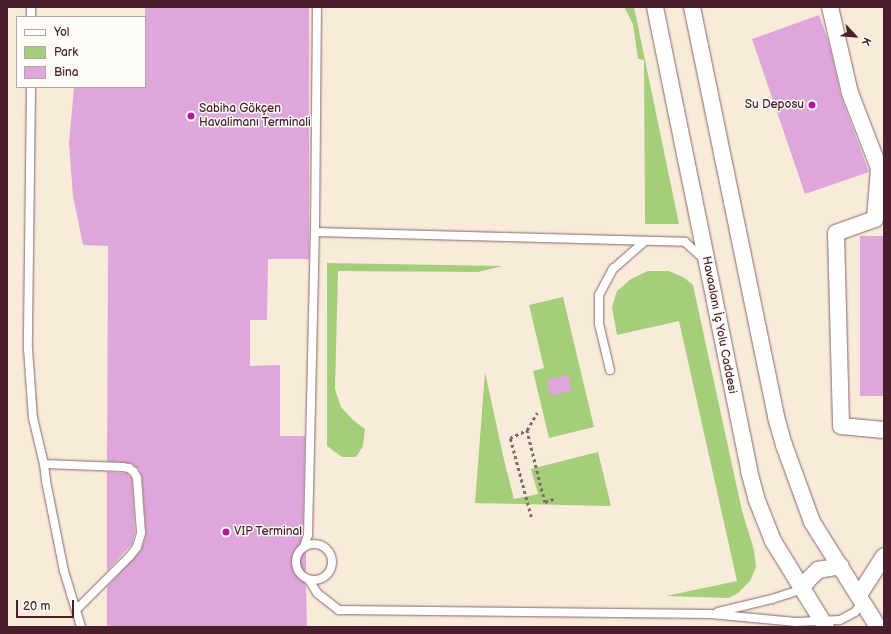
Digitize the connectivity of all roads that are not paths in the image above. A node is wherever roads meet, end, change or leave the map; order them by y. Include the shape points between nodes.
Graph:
1 (317, 7) edge
2 (655, 7) edge
3 (692, 7) edge
4 (830, 7) edge
5 (31, 88) edge
6 (315, 232) junction
7 (645, 241) junction
8 (706, 261) junction
9 (610, 370) dead end
10 (884, 430) edge
11 (44, 464) junction
12 (304, 547) junction
13 (884, 556) edge
14 (841, 566) junction
15 (309, 580) junction
16 (802, 589) junction
17 (861, 598) junction
18 (76, 610) junction
19 (711, 614) junction
20 (824, 624) edge
21 (879, 624) edge
22 (80, 627) edge

1 - 6 lane
2 - 8 street, Havaalanı İç Yolu Caddesi
3 - 14 street via 776,417 791,467 812,522
4 - 10 street via 850,93 879,168 875,219 836,233 841,426
5 - 11 lane via 28,349 33,418
6 - 7 lane
6 - 12 lane via 308,535
7 - 8 lane via 685,242
7 - 9 lane via 613,269 599,295 599,324
8 - 16 street, Havaalanı İç Yolu Caddesi via 748,472 773,541
11 - 18 lane via 64,571
11 - 18 lane via 129,468 137,478 141,533 137,547
12 - 15 lane via 298,552 297,569
12 - 15 lane via 319,544 331,554 333,561 328,575 321,580
13 - 17 street
14 - 16 street via 818,570
14 - 17 street
15 - 19 lane via 317,593 339,610
16 - 19 lane
16 - 20 street, Havaalanı İç Yolu Caddesi
17 - 20 lane via 855,612 840,620
17 - 21 street
18 - 22 lane
19 - 20 lane

